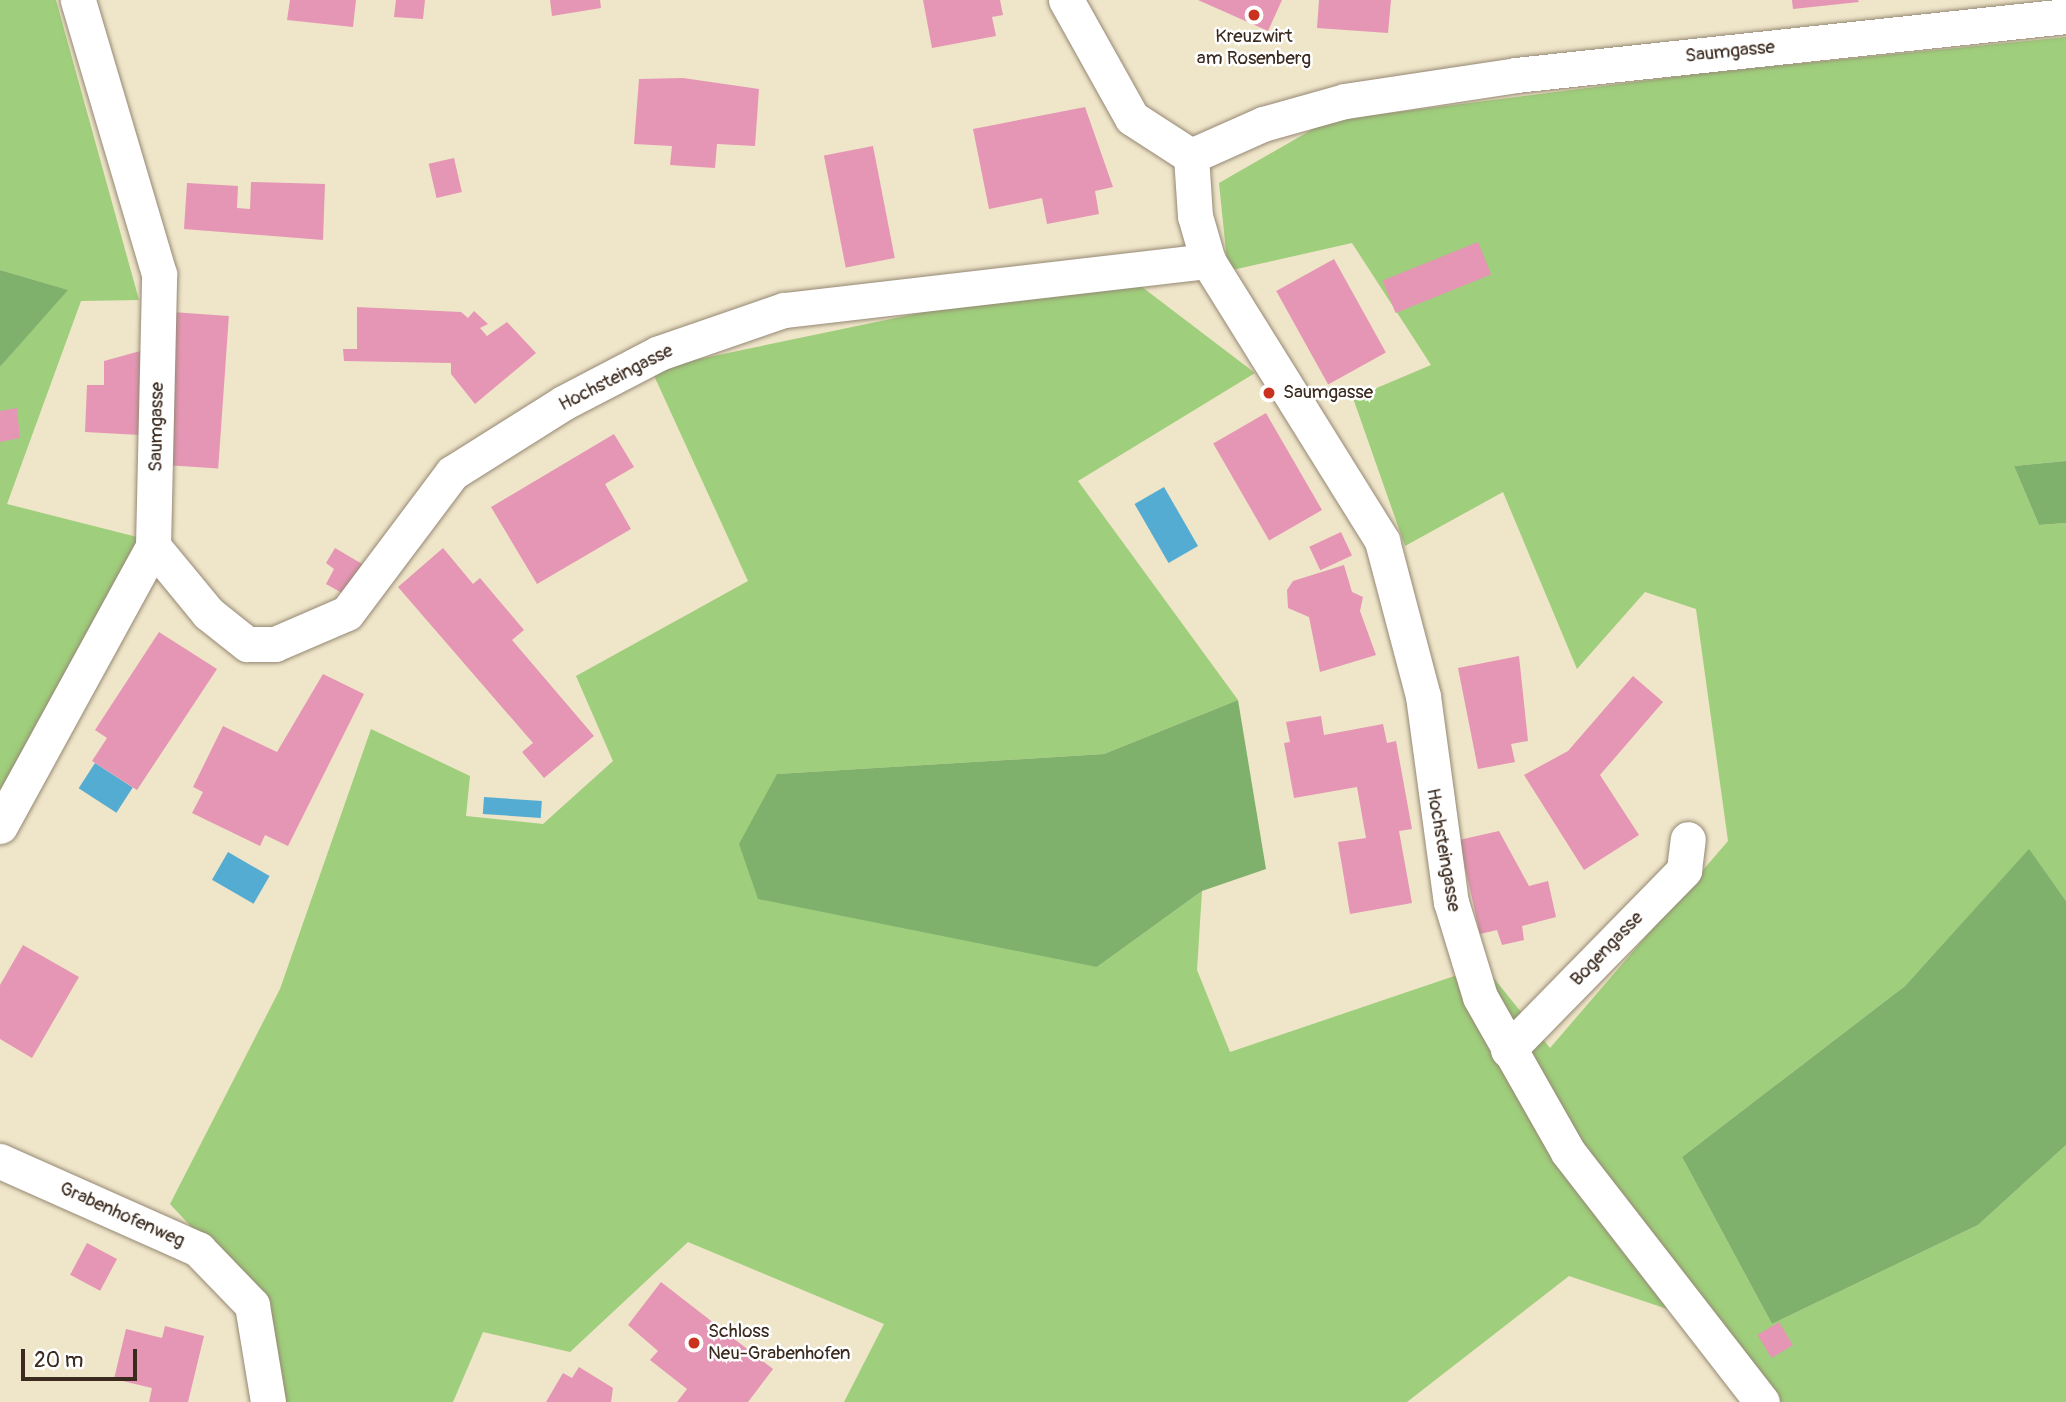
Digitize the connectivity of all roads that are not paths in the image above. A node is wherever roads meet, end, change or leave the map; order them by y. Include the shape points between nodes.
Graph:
1 (78, 0) edge
2 (1066, 0) edge
3 (2066, 16) edge
4 (1191, 156) junction
5 (1208, 261) junction
6 (153, 546) junction
7 (0, 826) edge
8 (1688, 839) dead end
9 (1508, 1050) junction
10 (0, 1161) edge
11 (268, 1402) edge
12 (1762, 1402) edge

1 - 6 street, Saumgasse via 159,274
2 - 4 street via 1132,118
3 - 4 street, Saumgasse via 1516,75 1345,101 1263,124
4 - 5 street, Hochsteingasse via 1195,216
5 - 6 street, Hochsteingasse via 784,310 659,353 452,473 347,613 275,644 247,644 208,613
5 - 9 street, Hochsteingasse via 1382,541 1423,696 1430,775 1462,945
6 - 7 street, Saumgasse
8 - 9 street, Bogengasse via 1684,870
9 - 12 street, Hochsteingasse via 1568,1152
10 - 11 street, Grabenhofenweg via 198,1249 252,1305

